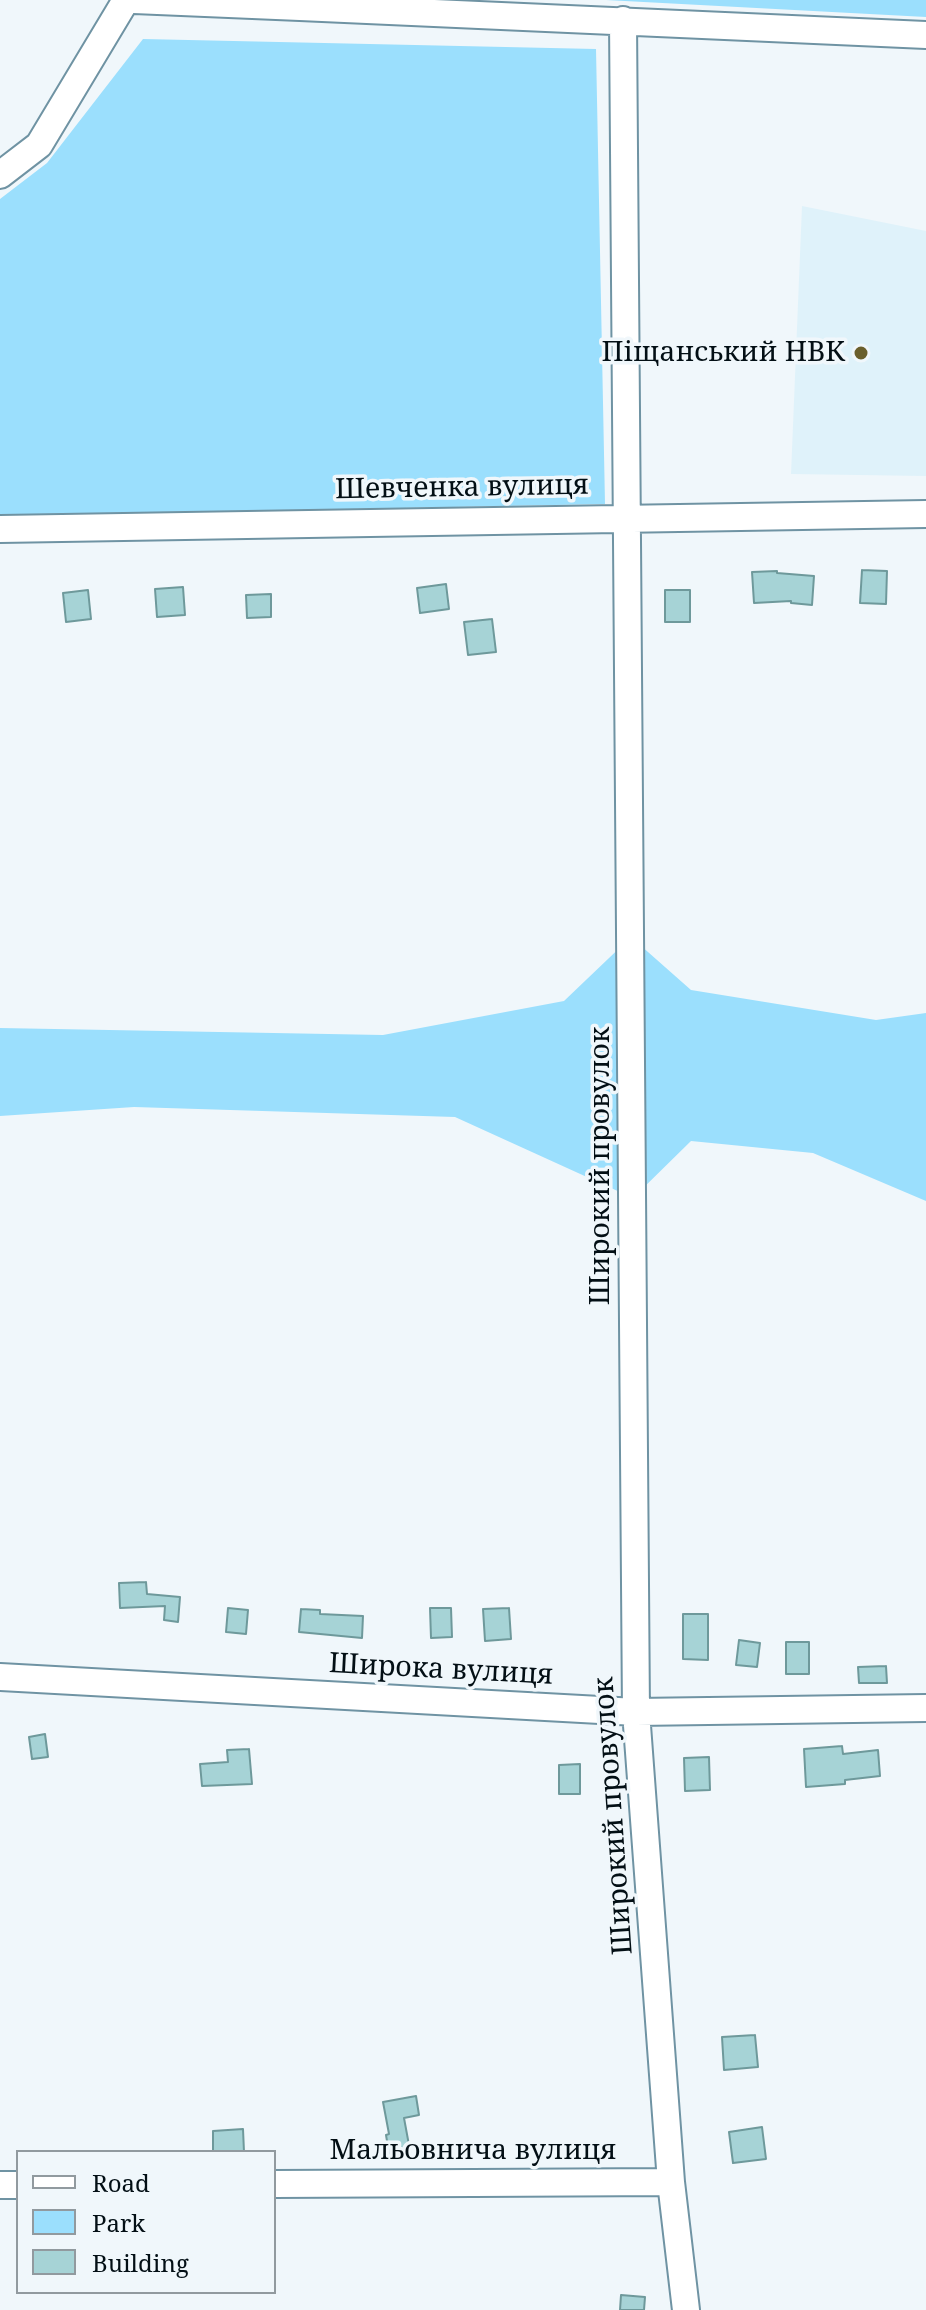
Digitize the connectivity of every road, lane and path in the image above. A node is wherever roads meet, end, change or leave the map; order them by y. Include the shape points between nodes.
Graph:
1 (126, 0) edge
2 (134, 0) edge
3 (307, 4) edge
4 (623, 20) junction
5 (926, 35) edge
6 (0, 175) edge
7 (926, 514) edge
8 (629, 517) junction
9 (0, 529) edge
10 (0, 1677) edge
11 (926, 1708) edge
12 (636, 1712) junction
13 (671, 2182) junction
14 (276, 2184) edge
15 (686, 2310) edge

1 - 6 street via 39,145
2 - 3 street
3 - 4 street
4 - 5 street
4 - 8 street, Широкий провулок
7 - 8 street, Шевченка вулиця
8 - 9 street, Шевченка вулиця
8 - 12 street, Широкий провулок
10 - 12 street, Широка вулиця
11 - 12 street, Широка вулиця
12 - 13 street, Широкий провулок
13 - 14 street, Мальовнича вулиця
13 - 15 street, Широкий провулок

